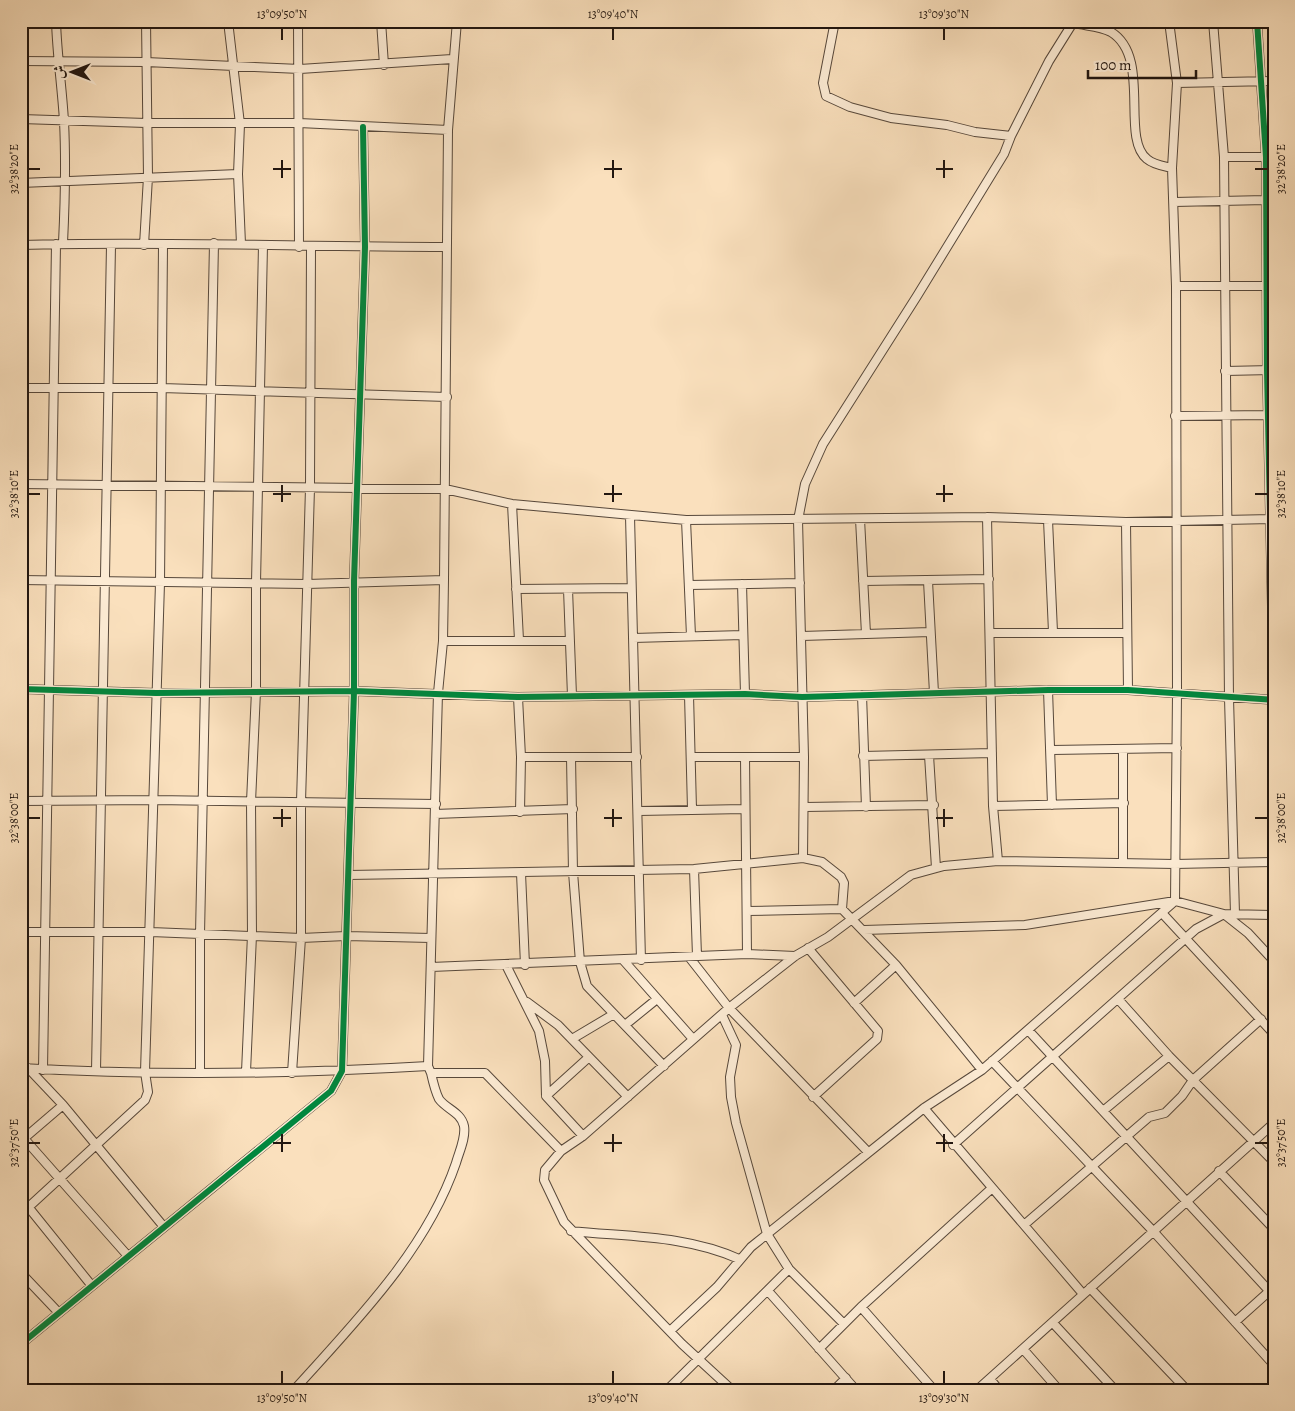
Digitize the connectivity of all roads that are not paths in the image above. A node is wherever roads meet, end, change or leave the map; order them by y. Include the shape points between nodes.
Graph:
1 (56, 21) edge
2 (146, 21) edge
3 (228, 21) edge
4 (298, 21) edge
5 (381, 21) edge
6 (457, 21) edge
7 (835, 21) edge
8 (1169, 21) edge
9 (1213, 21) edge
10 (1257, 21) edge
11 (1074, 22) edge
12 (452, 59) junction
13 (21, 60) edge
14 (58, 61) junction
15 (146, 62) junction
16 (384, 65) junction
17 (234, 67) junction
18 (300, 69) junction
19 (1262, 80) junction
20 (1219, 81) junction
21 (1274, 81) edge
22 (1177, 83) junction
23 (21, 118) edge
24 (64, 119) junction
25 (299, 123) junction
26 (146, 124) junction
27 (240, 124) junction
28 (362, 127) junction
29 (448, 130) junction
30 (1011, 136) junction
31 (1224, 157) junction
32 (1270, 157) edge
33 (1172, 168) junction
34 (238, 174) junction
35 (148, 176) junction
36 (66, 182) junction
37 (21, 183) edge
38 (1266, 200) junction
39 (1223, 201) junction
40 (1174, 202) junction
41 (60, 243) junction
42 (214, 243) junction
43 (21, 244) edge
44 (111, 244) junction
45 (241, 244) junction
46 (144, 245) junction
47 (163, 245) junction
48 (263, 245) junction
49 (299, 247) junction
50 (365, 247) junction
51 (447, 247) junction
52 (311, 248) junction
53 (1176, 286) junction
54 (1224, 286) junction
55 (1271, 286) edge
56 (1226, 370) junction
57 (1270, 370) edge
58 (21, 388) edge
59 (162, 388) junction
60 (53, 389) junction
61 (109, 389) junction
62 (211, 391) junction
63 (260, 392) junction
64 (311, 393) junction
65 (361, 395) junction
66 (447, 397) junction
67 (1228, 415) junction
68 (1268, 415) junction
69 (1176, 416) junction
70 (52, 483) junction
71 (21, 484) edge
72 (108, 485) junction
73 (160, 485) junction
74 (208, 487) junction
75 (258, 488) junction
76 (310, 488) junction
77 (357, 488) junction
78 (445, 489) junction
79 (512, 504) junction
80 (630, 516) junction
81 (987, 517) junction
82 (860, 519) junction
83 (1272, 519) edge
84 (686, 520) junction
85 (798, 520) junction
86 (1048, 520) junction
87 (1228, 521) junction
88 (1126, 522) junction
89 (1176, 522) junction
90 (989, 579) junction
91 (21, 580) edge
92 (444, 580) junction
93 (51, 581) junction
94 (354, 581) junction
95 (928, 581) junction
96 (863, 582) junction
97 (106, 583) junction
98 (160, 583) junction
99 (207, 583) junction
100 (256, 583) junction
101 (800, 583) junction
102 (307, 584) junction
103 (742, 584) junction
104 (689, 585) junction
105 (631, 588) junction
106 (516, 589) junction
107 (568, 589) junction
108 (930, 632) junction
109 (1052, 632) junction
110 (991, 633) junction
111 (1127, 633) junction
112 (866, 634) junction
113 (743, 635) junction
114 (691, 636) junction
115 (802, 636) junction
116 (634, 638) junction
117 (520, 640) junction
118 (443, 641) junction
119 (570, 641) junction
120 (21, 689) edge
121 (48, 689) junction
122 (1048, 690) junction
123 (1128, 690) junction
124 (103, 691) junction
125 (204, 691) junction
126 (256, 691) junction
127 (354, 691) junction
128 (305, 692) junction
129 (991, 692) junction
130 (156, 693) junction
131 (438, 693) junction
132 (934, 693) junction
133 (745, 694) junction
134 (1177, 694) junction
135 (636, 695) junction
136 (689, 695) junction
137 (862, 695) junction
138 (572, 696) junction
139 (518, 697) junction
140 (802, 697) junction
141 (1229, 698) junction
142 (1176, 748) junction
143 (1123, 749) junction
144 (1052, 750) junction
145 (992, 754) junction
146 (930, 755) junction
147 (863, 756) junction
148 (521, 757) junction
149 (571, 757) junction
150 (637, 757) junction
151 (691, 757) junction
152 (745, 757) junction
153 (804, 757) junction
154 (21, 800) edge
155 (101, 800) junction
156 (155, 800) junction
157 (203, 800) junction
158 (48, 801) junction
159 (251, 802) junction
160 (302, 802) junction
161 (351, 803) junction
162 (1124, 803) junction
163 (436, 804) junction
164 (934, 805) junction
165 (1052, 805) junction
166 (993, 806) junction
167 (805, 807) junction
168 (866, 808) junction
169 (573, 809) junction
170 (692, 809) junction
171 (744, 809) junction
172 (639, 810) junction
173 (520, 812) junction
174 (435, 814) junction
175 (803, 858) junction
176 (1234, 861) junction
177 (998, 862) junction
178 (1123, 862) junction
179 (1274, 862) edge
180 (745, 863) junction
181 (1175, 864) junction
182 (936, 868) junction
183 (694, 869) junction
184 (638, 871) junction
185 (574, 872) junction
186 (521, 873) junction
187 (433, 874) junction
188 (349, 875) junction
189 (1175, 901) junction
190 (842, 909) junction
191 (747, 911) junction
192 (1162, 912) junction
193 (1224, 914) junction
194 (1235, 914) junction
195 (1274, 915) edge
196 (852, 917) junction
197 (864, 930) junction
198 (98, 931) junction
199 (21, 932) edge
200 (45, 932) junction
201 (151, 932) junction
202 (200, 934) junction
203 (252, 935) junction
204 (346, 936) junction
205 (301, 938) junction
206 (430, 938) junction
207 (1185, 939) junction
208 (808, 948) junction
209 (747, 954) junction
210 (795, 956) junction
211 (693, 957) junction
212 (641, 960) junction
213 (624, 961) junction
214 (1274, 961) edge
215 (580, 962) junction
216 (506, 965) junction
217 (525, 965) junction
218 (896, 965) junction
219 (431, 967) junction
220 (657, 998) junction
221 (1118, 999) junction
222 (526, 1001) junction
223 (854, 1003) junction
224 (729, 1008) junction
225 (614, 1014) junction
226 (722, 1016) junction
227 (1260, 1019) junction
228 (625, 1025) junction
229 (1028, 1030) junction
230 (1274, 1034) edge
231 (572, 1039) junction
232 (693, 1039) junction
233 (1169, 1056) junction
234 (588, 1058) junction
235 (1053, 1058) junction
236 (992, 1061) junction
237 (664, 1066) junction
238 (25, 1068) edge
239 (43, 1070) junction
240 (430, 1070) junction
241 (982, 1070) junction
242 (96, 1071) junction
243 (342, 1071) junction
244 (145, 1072) junction
245 (200, 1072) junction
246 (246, 1072) junction
247 (292, 1072) junction
248 (1193, 1080) junction
249 (1016, 1089) junction
250 (546, 1096) junction
251 (628, 1097) junction
252 (813, 1097) junction
253 (63, 1105) junction
254 (924, 1108) junction
255 (1103, 1111) junction
256 (1274, 1123) edge
257 (583, 1136) junction
258 (1127, 1136) junction
259 (22, 1138) edge
260 (1253, 1140) junction
261 (953, 1145) junction
262 (95, 1146) junction
263 (561, 1151) junction
264 (868, 1152) junction
265 (1274, 1162) edge
266 (1090, 1166) junction
267 (1219, 1171) junction
268 (59, 1179) junction
269 (991, 1189) junction
270 (21, 1198) edge
271 (1186, 1200) junction
272 (29, 1206) junction
273 (21, 1214) edge
274 (1024, 1225) junction
275 (164, 1228) junction
276 (1274, 1229) edge
277 (571, 1230) junction
278 (1153, 1231) junction
279 (767, 1234) junction
280 (128, 1256) junction
281 (738, 1259) junction
282 (789, 1269) junction
283 (21, 1273) edge
284 (92, 1286) junction
285 (1090, 1288) junction
286 (768, 1291) junction
287 (1272, 1291) edge
288 (1083, 1294) junction
289 (861, 1307) junction
290 (59, 1313) junction
291 (1235, 1322) junction
292 (1053, 1323) junction
293 (844, 1324) junction
294 (670, 1331) junction
295 (21, 1344) edge
296 (819, 1349) junction
297 (1023, 1349) junction
298 (696, 1358) junction
299 (1274, 1365) edge
300 (846, 1378) junction
301 (990, 1379) junction
302 (294, 1390) edge
303 (667, 1390) edge
304 (732, 1390) edge
305 (834, 1390) edge
306 (856, 1390) edge
307 (934, 1390) edge
308 (977, 1390) edge
309 (999, 1390) edge
310 (1059, 1390) edge
311 (1115, 1390) edge
312 (1187, 1390) edge

1 - 14 street
2 - 15 street
3 - 17 street
4 - 18 street
5 - 16 street
6 - 12 street
7 - 30 street via 823,83 826,96 891,118
8 - 22 street
9 - 20 street
10 - 19 street
11 - 30 street via 1049,61
11 - 33 street via 1104,29 1125,44 1133,73 1137,132 1142,153 1154,163
12 - 16 street
12 - 29 street
13 - 14 street
14 - 15 street
14 - 24 street
15 - 17 street
15 - 26 street
16 - 18 street
17 - 18 street
17 - 27 street
18 - 25 street
19 - 20 street
19 - 21 street
19 - 32 street
20 - 22 street
20 - 31 street
22 - 33 street
23 - 24 street
24 - 26 street
24 - 36 street
25 - 27 street
25 - 28 street
25 - 49 street
26 - 27 street
26 - 35 street
27 - 34 street
28 - 29 street
28 - 50 street
29 - 51 street
30 - 85 street via 989,180 823,444 805,484
31 - 32 street
31 - 39 street
32 - 38 street
33 - 40 street
34 - 35 street
34 - 45 street
35 - 36 street
35 - 46 street
36 - 37 street
36 - 41 street
38 - 39 street
38 - 55 street
39 - 40 street
39 - 54 street
40 - 53 street
41 - 43 street
41 - 44 street
41 - 60 street
42 - 45 street
42 - 47 street
42 - 62 street
44 - 46 street
44 - 61 street
45 - 48 street
46 - 47 street
47 - 59 street
48 - 49 street
48 - 63 street
49 - 52 street
50 - 51 street
50 - 52 street
50 - 65 street
51 - 66 street
52 - 64 street
53 - 54 street
53 - 69 street
54 - 55 street
54 - 56 street
55 - 57 street
56 - 57 street
56 - 67 street
57 - 68 street
58 - 60 street
59 - 61 street
59 - 62 street
59 - 73 street
60 - 61 street
60 - 70 street
61 - 72 street
62 - 63 street
62 - 74 street
63 - 64 street
63 - 75 street
64 - 65 street
64 - 76 street
65 - 66 street
65 - 77 street
66 - 78 street
67 - 68 street
67 - 69 street
67 - 87 street
68 - 83 street
69 - 89 street
70 - 71 street
70 - 72 street
70 - 93 street
72 - 73 street
72 - 97 street
73 - 74 street
73 - 98 street
74 - 75 street
74 - 99 street
75 - 76 street
75 - 100 street
76 - 77 street
76 - 102 street
77 - 78 street
77 - 94 street
78 - 79 street
78 - 92 street
79 - 80 street
79 - 106 street
80 - 84 street
80 - 105 street
81 - 82 street
81 - 86 street
81 - 90 street
82 - 85 street
82 - 96 street
83 - 87 street
83 - 141 street via 1274,700
84 - 85 street
84 - 104 street
85 - 101 street
86 - 88 street
86 - 109 street
87 - 89 street
87 - 141 street
88 - 89 street
88 - 111 street
89 - 134 street
90 - 95 street
90 - 110 street
91 - 93 street
92 - 94 street
92 - 118 street
93 - 97 street
93 - 121 street
94 - 102 street
94 - 127 street
95 - 96 street
95 - 108 street
96 - 112 street
97 - 98 street
97 - 124 street
98 - 99 street
98 - 130 street
99 - 100 street
99 - 125 street
100 - 102 street
100 - 126 street
101 - 103 street
101 - 115 street
102 - 128 street
103 - 104 street
103 - 113 street
104 - 114 street
105 - 107 street
105 - 116 street
106 - 107 street
106 - 117 street
107 - 119 street
108 - 112 street
108 - 132 street
109 - 110 street
109 - 111 street
110 - 129 street
111 - 123 street
112 - 115 street
113 - 114 street
113 - 133 street
114 - 116 street
115 - 140 street
116 - 135 street
117 - 118 street
117 - 119 street
118 - 131 street
119 - 138 street
120 - 121 street
121 - 124 street
121 - 158 street
122 - 123 street
122 - 129 street
122 - 144 street
123 - 134 street
124 - 130 street
124 - 155 street
125 - 126 street
125 - 130 street
125 - 157 street
126 - 128 street
126 - 159 street
127 - 128 street
127 - 131 street
127 - 161 street
128 - 160 street
129 - 132 street
129 - 145 street
130 - 156 street
131 - 139 street
131 - 163 street
132 - 137 street
133 - 136 street
133 - 140 street
134 - 141 street
134 - 142 street
135 - 136 street
135 - 138 street
135 - 150 street
136 - 151 street
137 - 140 street
137 - 147 street
138 - 139 street
139 - 148 street
140 - 153 street
141 - 176 street
142 - 143 street
142 - 181 street
143 - 144 street
143 - 162 street
144 - 165 street
145 - 146 street
145 - 166 street
146 - 147 street
146 - 164 street
147 - 168 street
148 - 149 street
148 - 173 street
149 - 150 street
149 - 169 street
150 - 172 street
151 - 152 street
151 - 170 street
152 - 153 street
152 - 171 street
153 - 167 street
154 - 158 street
155 - 156 street
155 - 158 street
155 - 198 street
156 - 157 street
156 - 201 street
157 - 159 street
157 - 202 street
158 - 200 street
159 - 160 street
159 - 203 street
160 - 161 street
160 - 205 street
161 - 163 street
161 - 188 street
162 - 165 street
162 - 178 street
163 - 174 street
164 - 168 street
164 - 182 street
165 - 166 street
166 - 177 street
167 - 168 street
167 - 175 street
169 - 173 street
169 - 185 street
170 - 171 street
170 - 172 street
171 - 180 street
172 - 184 street
173 - 174 street
174 - 187 street
175 - 180 street
175 - 190 street via 822,862 841,877 844,883
176 - 179 street
176 - 181 street
176 - 194 street
177 - 178 street
177 - 182 street
178 - 181 street
180 - 183 street
180 - 191 street
181 - 189 street
182 - 196 street via 905,878
183 - 184 street
183 - 211 street
184 - 185 street
184 - 212 street
185 - 186 street
185 - 215 street
186 - 187 street
186 - 217 street
187 - 188 street
187 - 206 street
188 - 204 street
189 - 192 street
189 - 193 street
189 - 197 street via 1025,925
190 - 191 street
190 - 196 street
191 - 209 street
192 - 207 street
192 - 229 street
193 - 194 street
193 - 207 street
193 - 214 street via 1248,933
194 - 195 street
196 - 197 street
196 - 208 street
197 - 218 street
198 - 200 street
198 - 201 street
198 - 242 street
199 - 200 street
200 - 239 street
201 - 202 street
201 - 244 street
202 - 203 street
202 - 245 street
203 - 205 street
203 - 246 street
204 - 205 street
204 - 206 street
204 - 243 street
205 - 247 street
206 - 219 street
207 - 221 street
207 - 227 street
208 - 210 street
208 - 223 street
209 - 210 street
209 - 211 street
210 - 224 street
211 - 212 street
211 - 224 street
212 - 213 street
213 - 215 street
213 - 220 street
215 - 217 street
215 - 225 street via 588,986
216 - 217 street
216 - 219 street
216 - 222 street
218 - 223 street
218 - 241 street
219 - 240 street
220 - 228 street
220 - 232 street
221 - 233 street
221 - 235 street
222 - 231 street
222 - 250 street via 539,1031 545,1061
223 - 252 street via 878,1031 877,1039
224 - 226 street
224 - 252 street
225 - 228 street
225 - 231 street
226 - 232 street
226 - 279 street via 736,1045 730,1086 736,1124
227 - 230 street
227 - 248 street
228 - 237 street
229 - 235 street
229 - 236 street
231 - 234 street
232 - 237 street
233 - 248 street
233 - 255 street
234 - 250 street
234 - 251 street
235 - 249 street
235 - 255 street
236 - 241 street
236 - 249 street
237 - 251 street
238 - 239 street
238 - 253 street
239 - 242 street
240 - 243 street
240 - 263 street via 486,1073
240 - 302 street via 438,1097 460,1117 464,1125 461,1146 446,1191 396,1271
241 - 254 street
242 - 244 street
243 - 247 street
243 - 275 street via 331,1091
244 - 245 street
244 - 262 street via 147,1096
245 - 246 street
246 - 247 street
248 - 258 street via 1165,1113 1148,1117
248 - 260 street
249 - 261 street
249 - 266 street
250 - 257 street
251 - 257 street
252 - 264 street
253 - 259 street
253 - 262 street
254 - 261 street
254 - 264 street
255 - 258 street
256 - 260 street
257 - 263 street
258 - 266 street
258 - 271 street
259 - 268 street
260 - 265 street
260 - 267 street
261 - 269 street
262 - 268 street
262 - 275 street
263 - 277 street via 544,1170 544,1180
264 - 279 street
266 - 274 street
266 - 278 street
267 - 271 street
267 - 276 street
268 - 272 street
268 - 280 street
269 - 274 street
269 - 289 street
270 - 272 street
271 - 278 street
271 - 287 street
272 - 273 street
272 - 284 street
274 - 288 street
275 - 280 street
277 - 281 street via 682,1241 722,1251
277 - 294 street
278 - 285 street
278 - 291 street
279 - 281 street
279 - 282 street
280 - 284 street
281 - 294 street via 717,1287
282 - 286 street
282 - 293 street
283 - 290 street
284 - 290 street
285 - 288 street
285 - 312 street
286 - 296 street
286 - 298 street
287 - 291 street
288 - 292 street
289 - 293 street
289 - 307 street
290 - 295 street
291 - 299 street
292 - 297 street
292 - 311 street
293 - 296 street
294 - 298 street
296 - 300 street
297 - 301 street
297 - 310 street
298 - 303 street
298 - 304 street
300 - 305 street
300 - 306 street
301 - 308 street
301 - 309 street

